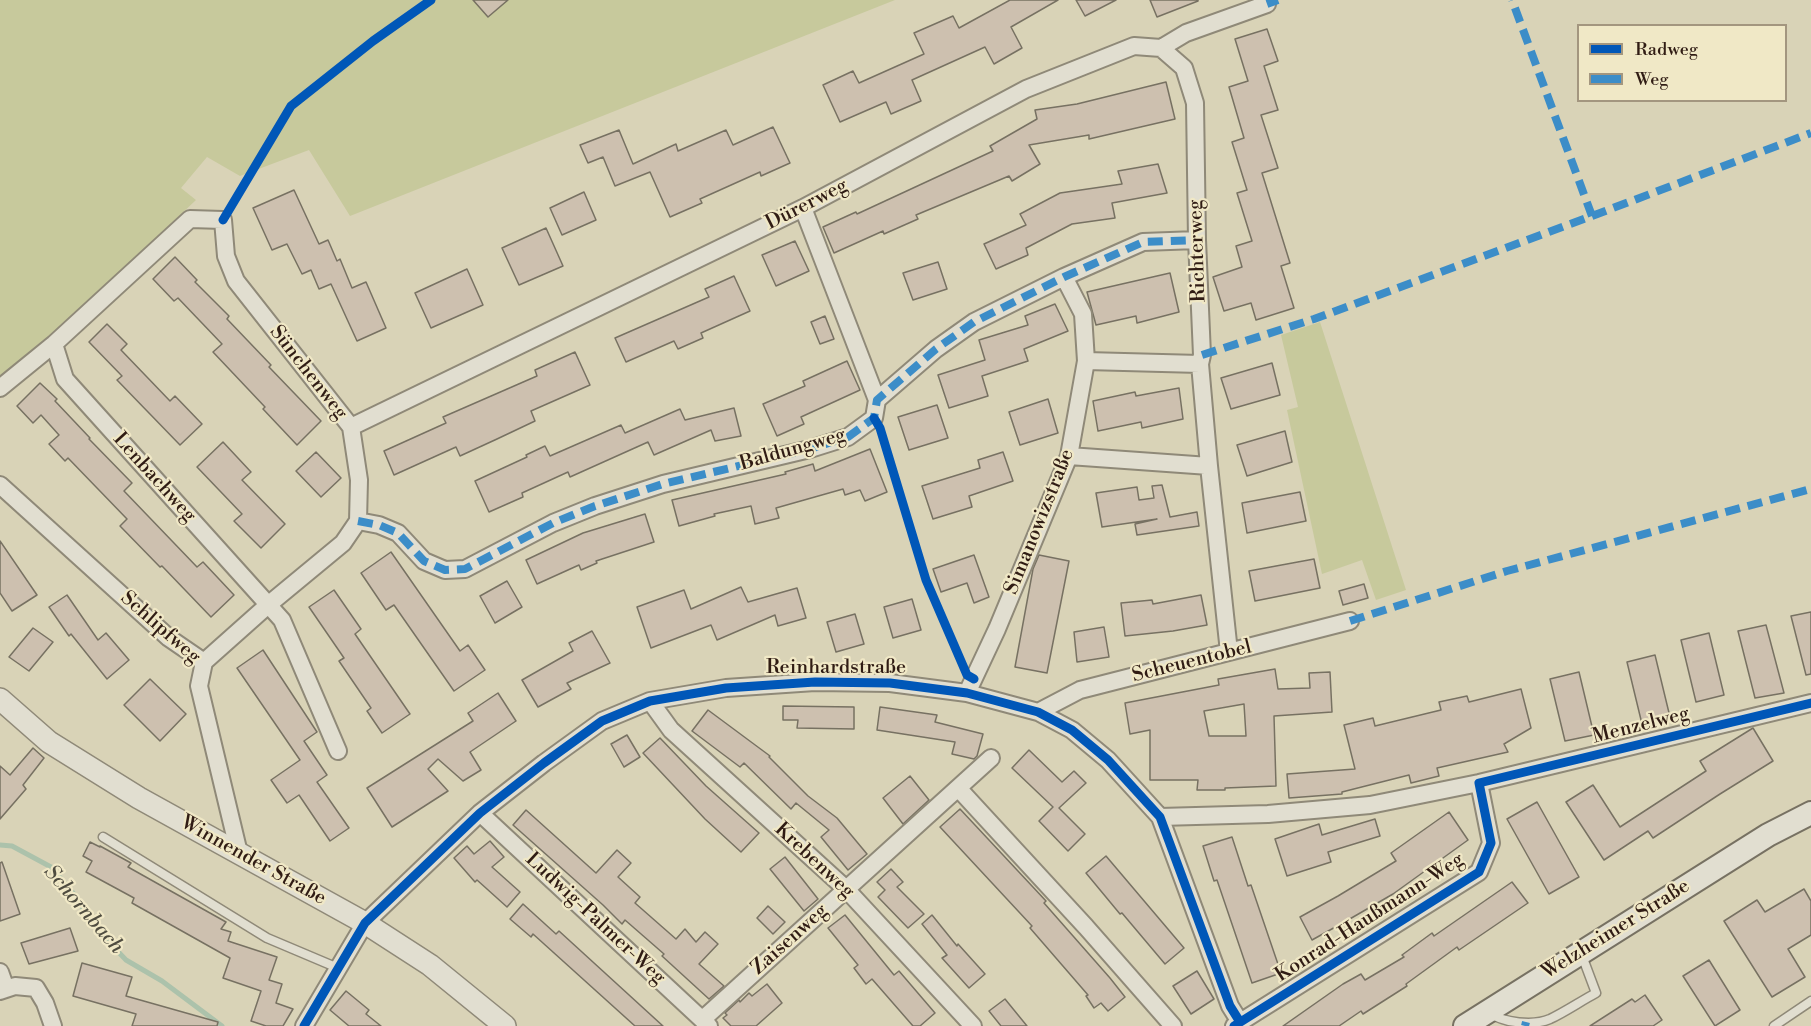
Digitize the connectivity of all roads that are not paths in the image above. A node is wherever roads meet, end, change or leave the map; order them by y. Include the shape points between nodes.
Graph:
1 (1267, 4) dead end
2 (1161, 48) junction
3 (803, 208) junction
4 (1197, 240) junction
5 (1064, 277) junction
6 (54, 344) junction
7 (1086, 361) junction
8 (1200, 363) junction
9 (0, 388) edge
10 (877, 400) junction
11 (351, 427) junction
12 (1069, 456) junction
13 (1209, 466) junction
14 (0, 485) edge
15 (358, 521) junction
16 (268, 605) junction
17 (1350, 621) dead end
18 (1229, 652) junction
19 (204, 662) junction
20 (967, 693) junction
21 (0, 699) edge
22 (650, 701) junction
23 (1811, 703) edge
24 (1038, 712) junction
25 (338, 751) dead end
26 (991, 758) dead end
27 (1479, 783) junction
28 (958, 788) junction
29 (1811, 802) edge
30 (480, 813) junction
31 (1811, 813) edge
32 (1160, 817) junction
33 (1768, 835) junction
34 (104, 837) dead end
35 (239, 853) junction
36 (846, 889) junction
37 (365, 923) junction
38 (1581, 953) junction
39 (338, 968) junction
40 (0, 972) edge
41 (3, 990) edge
42 (1811, 1001) edge
43 (1488, 1011) junction
44 (706, 1023) edge
45 (1237, 1024) edge
46 (307, 1025) edge
47 (53, 1026) edge
48 (505, 1026) edge
49 (973, 1026) edge
50 (1173, 1026) edge
51 (1465, 1026) edge
52 (1774, 1026) edge

1 - 2 street via 1186,33
2 - 3 street, Dürerweg via 1134,46 1026,89
2 - 4 street, Richterweg via 1184,68 1195,103
3 - 10 street
3 - 11 street, Dürerweg
4 - 5 street, Baldungweg via 1143,242
4 - 8 street, Richterweg
5 - 7 street, Simanowizstraße via 1083,314
5 - 10 street, Baldungweg via 974,322
6 - 9 street
6 - 11 street, Sünchenweg via 190,219 223,220 226,256 236,281
6 - 16 street, Lenbachweg via 65,379
7 - 8 street
7 - 12 street, Simanowizstraße
8 - 13 street, Richterweg
10 - 15 street, Baldungweg via 874,418 848,437 810,450 663,484 595,506 465,568 445,570 424,561 398,533
11 - 15 street, Sünchenweg via 359,480
12 - 13 street
12 - 20 street, Simanowizstraße
13 - 18 street, Richterweg
14 - 19 street, Schlipfweg via 169,638
15 - 16 street via 343,543
16 - 19 street
16 - 25 street via 282,620
17 - 18 street, Scheuentobel
18 - 24 street, Scheuentobel via 1080,690
19 - 35 street, Schlipfweg via 200,686
20 - 22 street, Reinhardstraße via 890,683 815,682 726,688
20 - 24 street, Reinhardstraße
21 - 35 street, Winnender Straße via 49,742
22 - 30 street, Reinhardstraße via 602,721
22 - 36 street, Krebenweg via 672,730
23 - 27 street, Menzelweg
24 - 32 street, Reinhardstraße via 1072,730 1108,760
26 - 28 street, Zaisenweg
27 - 32 street, Menzelweg via 1370,806
27 - 45 street, Konrad-Haußmann-Weg via 1491,843 1479,872
28 - 36 street, Zaisenweg
28 - 50 street
29 - 33 main road, Welzheimer Straße
30 - 37 street, Reinhardstraße
30 - 44 street, Ludwig-Palmer-Weg
31 - 33 main road, Welzheimer Straße
32 - 45 street, Reinhardstraße
33 - 38 main road, Welzheimer Straße
34 - 39 lane via 267,938
35 - 37 street, Winnender Straße
36 - 44 street, Zaisenweg
36 - 49 street, Krebenweg
37 - 39 street, Reinhardstraße
37 - 48 street, Winnender Straße via 430,965
38 - 43 main road, Welzheimer Straße
38 - 43 lane via 1596,993 1548,1020 1514,1023
39 - 46 street, Reinhardstraße
40 - 41 street
41 - 47 street via 15,986 36,988
42 - 52 lane
43 - 51 main road, Welzheimer Straße

